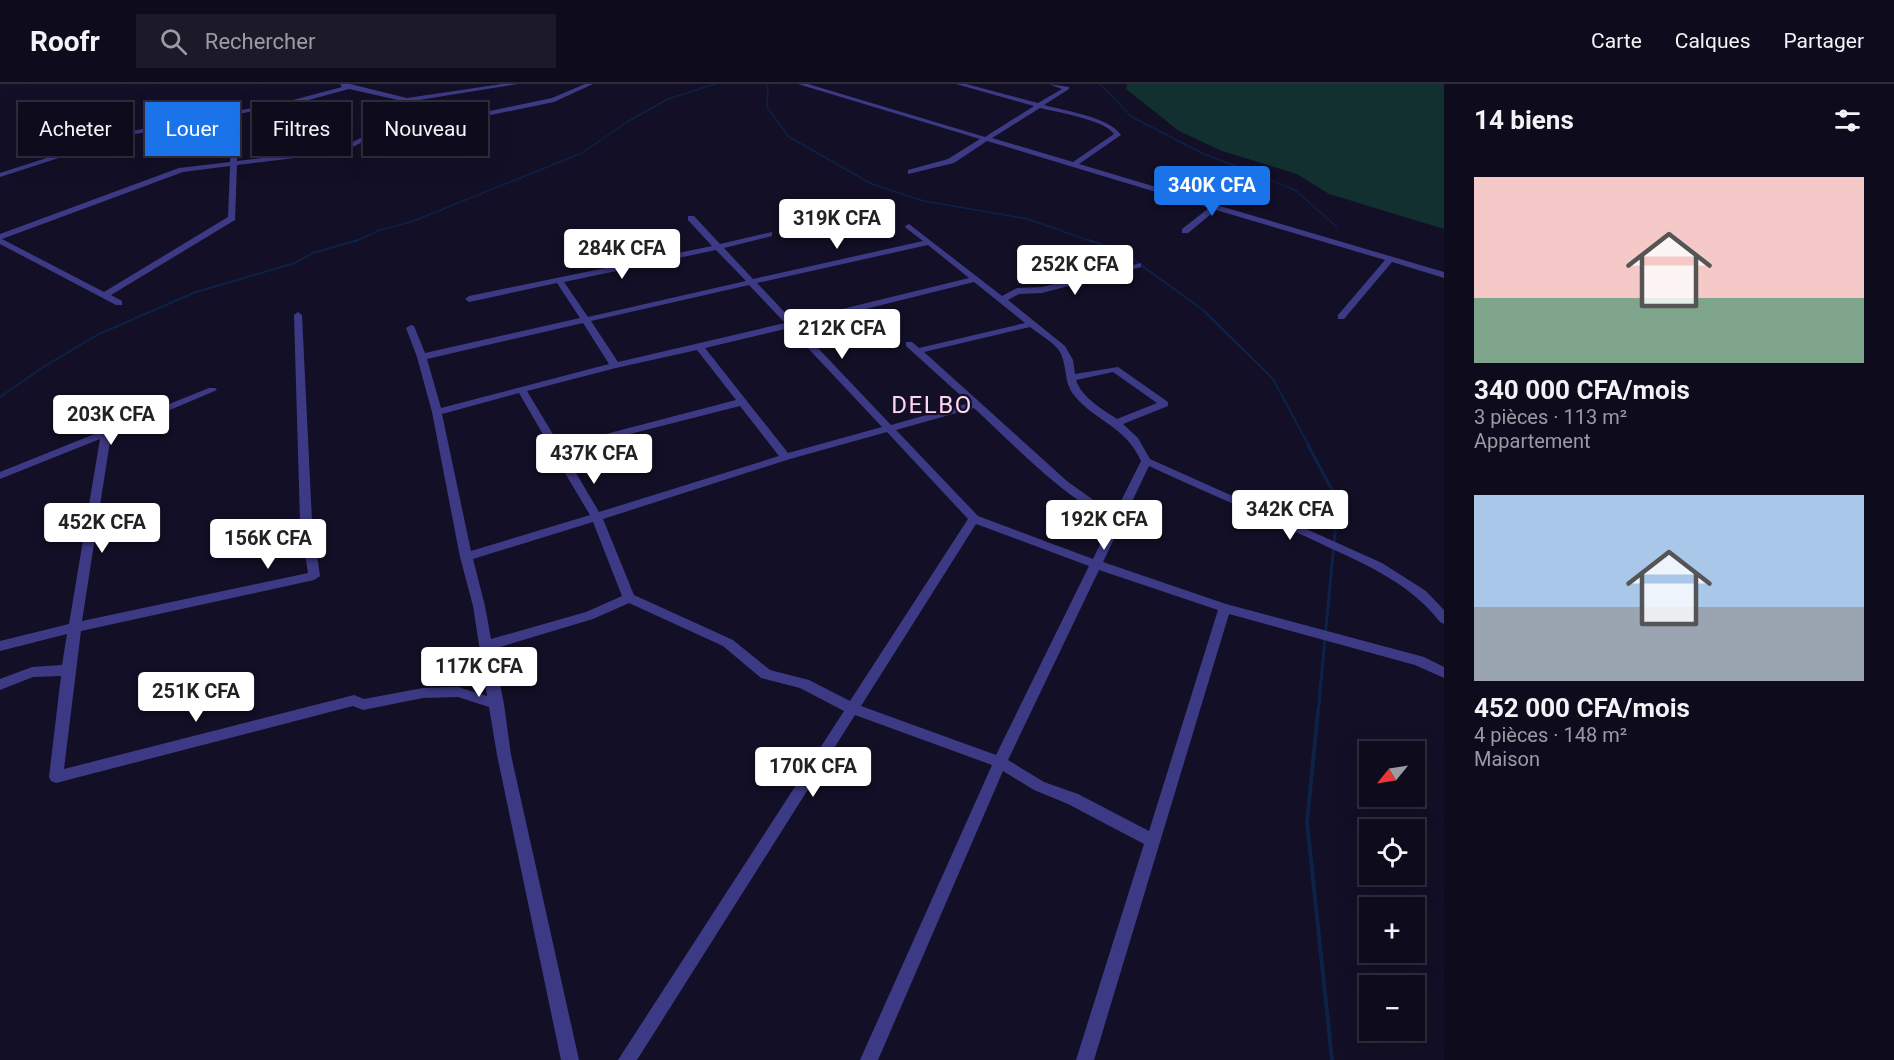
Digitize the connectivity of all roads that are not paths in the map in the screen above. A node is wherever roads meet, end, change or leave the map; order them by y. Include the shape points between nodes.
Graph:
1 (338, 84) edge
2 (514, 84) edge
3 (590, 84) edge
4 (801, 84) edge
5 (959, 84) edge
6 (1052, 84) edge
7 (348, 85) edge
8 (1041, 106) junction
9 (240, 112) edge
10 (145, 130) edge
11 (986, 138) junction
12 (235, 156) edge
13 (235, 162) junction
14 (1075, 164) junction
15 (911, 172) dead end
16 (0, 175) edge
17 (1216, 205) junction
18 (692, 218) dead end
19 (909, 226) dead end
20 (1185, 231) dead end
21 (768, 234) dead end
22 (0, 237) edge
23 (0, 242) edge
24 (929, 242) junction
25 (717, 247) junction
26 (1390, 260) junction
27 (1138, 266) dead end
28 (1444, 275) edge
29 (976, 279) junction
30 (559, 280) junction
31 (751, 284) junction
32 (105, 295) junction
33 (469, 299) dead end
34 (1002, 300) junction
35 (119, 303) dead end
36 (298, 315) dead end
37 (1341, 317) dead end
38 (586, 321) junction
39 (1032, 324) junction
40 (790, 325) junction
41 (411, 328) dead end
42 (699, 347) junction
43 (422, 357) junction
44 (615, 365) junction
45 (1072, 378) junction
46 (212, 390) dead end
47 (522, 391) junction
48 (742, 402) junction
49 (974, 405) junction
50 (437, 412) junction
51 (1116, 423) junction
52 (887, 429) junction
53 (106, 433) junction
54 (555, 450) junction
55 (786, 456) junction
56 (1146, 461) junction
57 (0, 476) edge
58 (596, 516) junction
59 (974, 519) junction
60 (1117, 519) junction
61 (466, 557) junction
62 (1097, 564) junction
63 (629, 598) junction
64 (1225, 608) junction
65 (1444, 619) edge
66 (76, 627) junction
67 (0, 646) edge
68 (486, 646) junction
69 (68, 670) junction
70 (1444, 673) edge
71 (0, 685) edge
72 (497, 704) junction
73 (851, 708) junction
74 (999, 762) junction
75 (1154, 841) junction
76 (570, 1060) edge
77 (627, 1060) edge
78 (869, 1060) edge
79 (1085, 1060) edge

1 - 7 street
2 - 7 street via 406,100
3 - 13 street via 555,100 413,129 376,132 343,150
4 - 11 street
5 - 8 street
6 - 8 street via 1067,88
7 - 9 street via 294,102
8 - 11 street
8 - 14 street via 1093,120 1114,129 1118,135
10 - 16 street
11 - 14 street
11 - 15 street via 951,161
12 - 13 street
13 - 22 street via 182,170
13 - 32 street via 232,218
14 - 17 street
17 - 20 street
17 - 26 street
18 - 25 street
19 - 24 street
21 - 25 street
23 - 32 street
24 - 29 street
24 - 31 street
25 - 30 street
25 - 31 street
26 - 28 street
26 - 37 street
27 - 34 street via 1042,290 1017,291
29 - 34 street
29 - 40 street
30 - 33 street
30 - 38 street
31 - 38 street
31 - 40 street
32 - 35 street
34 - 39 street
36 - 66 street via 306,521 314,576
38 - 43 street
38 - 44 street
39 - 45 street via 1069,357
39 - 49 street via 913,348
40 - 42 street
40 - 52 street
41 - 43 street
42 - 44 street
42 - 48 street
43 - 50 street
44 - 47 street
45 - 51 street via 1072,386 1080,395
45 - 51 street via 1115,369 1164,404
46 - 53 street
47 - 50 street
47 - 54 street
48 - 54 street
48 - 55 street
49 - 52 street
49 - 60 street via 1081,498
50 - 61 street
51 - 56 street via 1143,451
52 - 55 street
52 - 59 street
53 - 57 street
53 - 66 street
54 - 58 street
55 - 58 street
56 - 60 street
56 - 65 street via 1383,570 1430,601
58 - 61 street
58 - 63 street
59 - 62 street
59 - 73 street
60 - 62 street
61 - 68 street
62 - 64 street
62 - 74 street
63 - 68 street via 589,616
63 - 73 street via 728,643 766,674 804,684
64 - 70 street via 1419,661
64 - 75 street
66 - 67 street
66 - 69 street
68 - 72 street
69 - 71 street via 32,672
69 - 72 street via 56,777 354,700 363,705 423,693 458,692
72 - 76 street via 504,755
73 - 74 street
73 - 77 street
74 - 75 street via 1039,786
74 - 78 street
75 - 79 street

